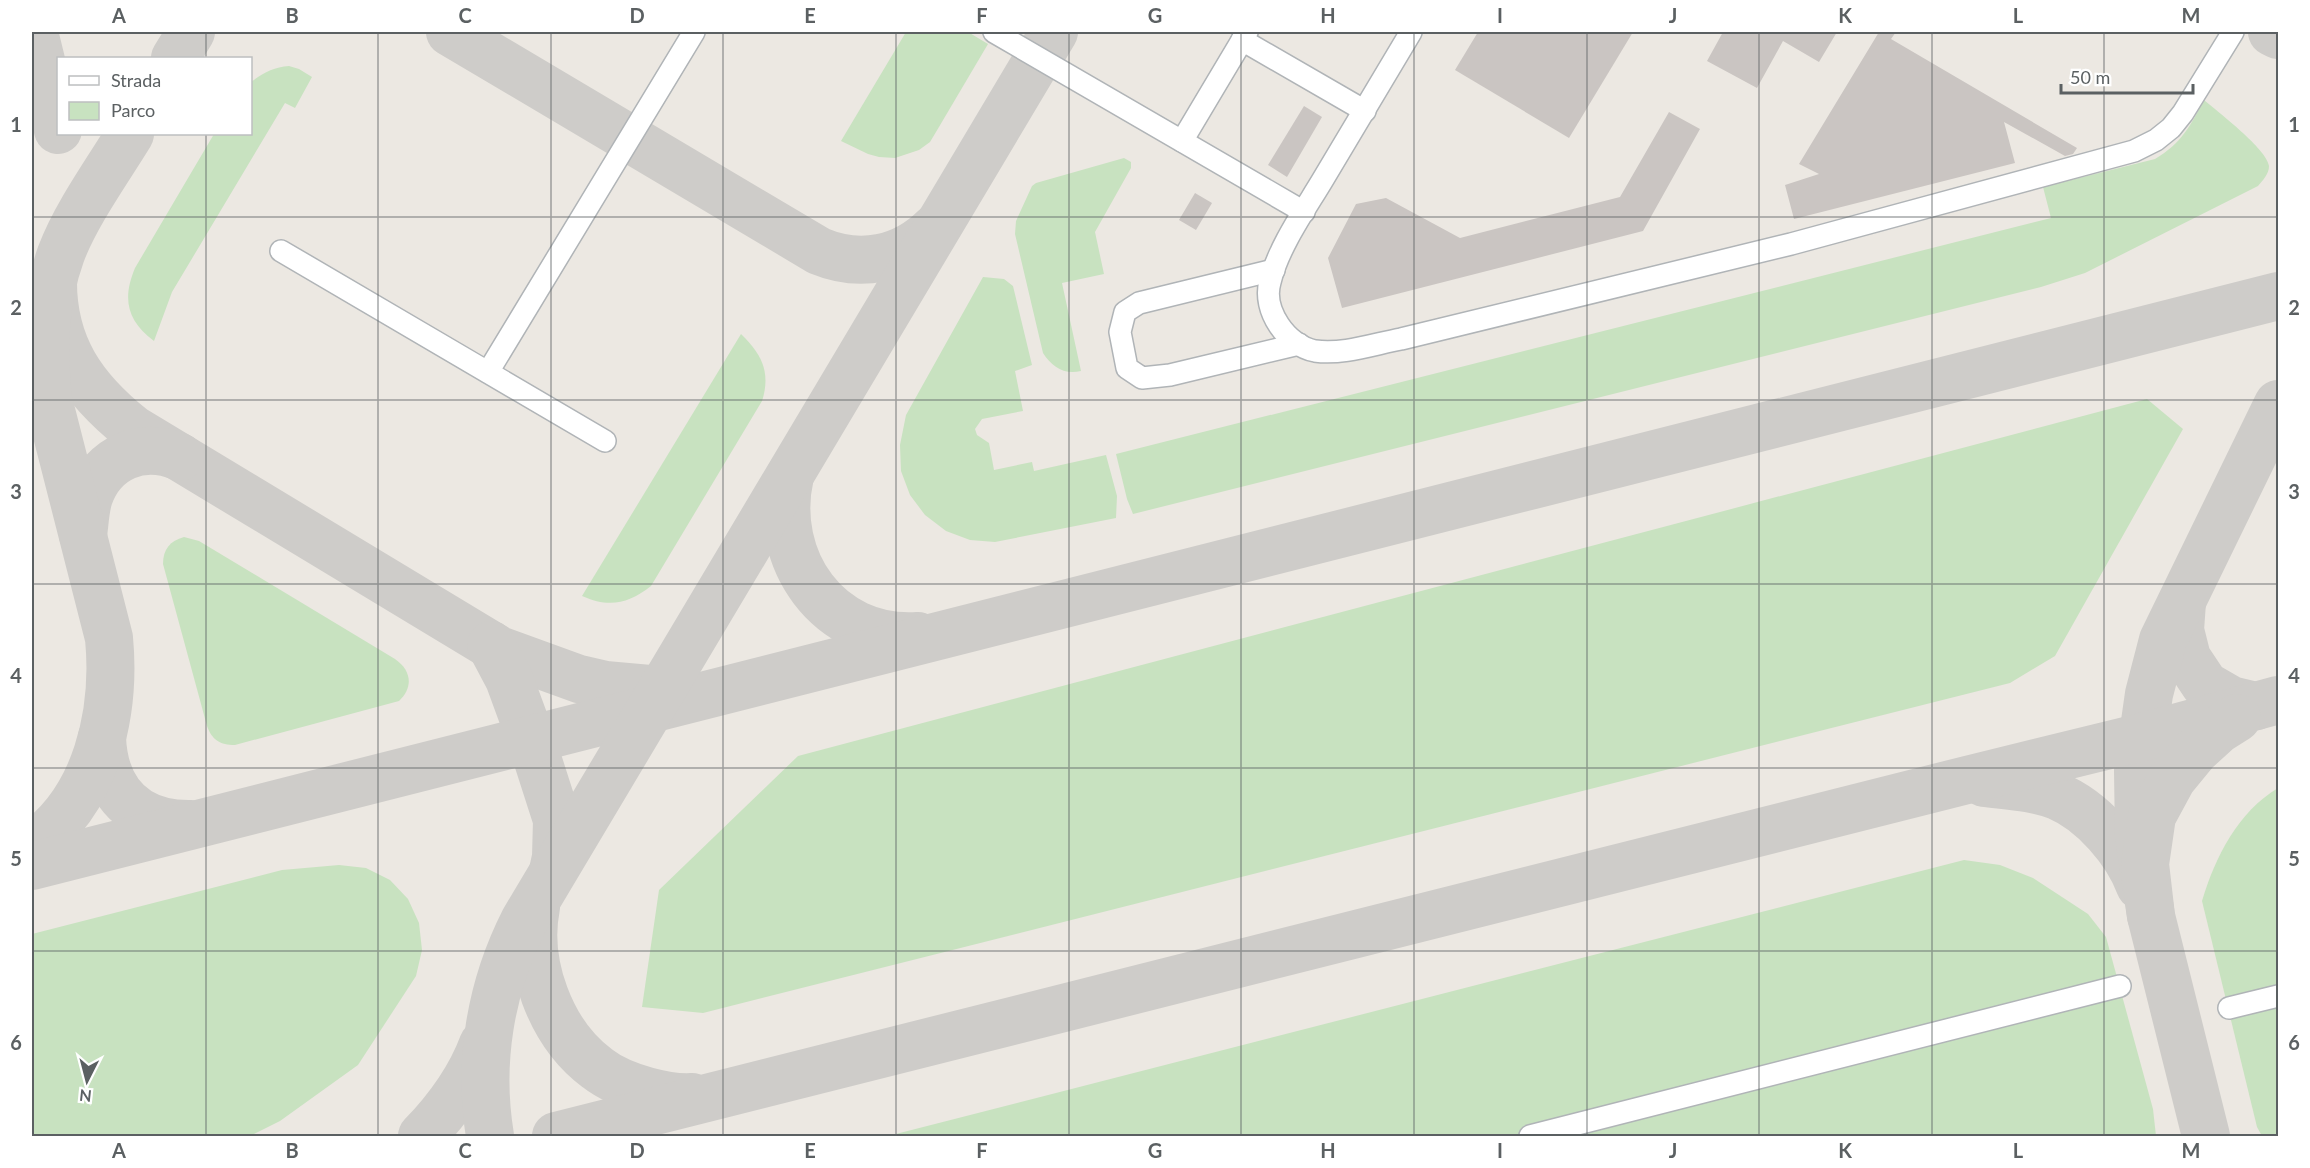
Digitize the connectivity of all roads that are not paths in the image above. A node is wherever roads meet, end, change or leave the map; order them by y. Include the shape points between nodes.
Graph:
1 (694, 32) edge
2 (994, 32) edge
3 (1411, 32) edge
4 (2233, 32) edge
5 (1244, 36) edge
6 (1365, 111) junction
7 (1182, 141) junction
8 (1304, 212) junction
9 (281, 251) dead end
10 (1274, 270) junction
11 (1299, 344) junction
12 (488, 372) junction
13 (605, 441) dead end
14 (2120, 986) dead end
15 (2278, 996) edge
16 (2229, 1008) dead end
17 (1530, 1137) edge

1 - 12 lane
2 - 7 lane
3 - 6 lane
4 - 11 lane via 2171,128 2134,150 1791,244 1401,339 1339,351 1314,351
5 - 6 lane
5 - 7 lane
6 - 8 lane
7 - 8 lane
8 - 10 lane
9 - 12 lane
10 - 11 lane via 1269,284 1272,311 1278,324
10 - 11 lane via 1139,303 1125,312 1120,332 1127,368 1142,378 1170,375
12 - 13 lane
14 - 17 lane
15 - 16 lane

